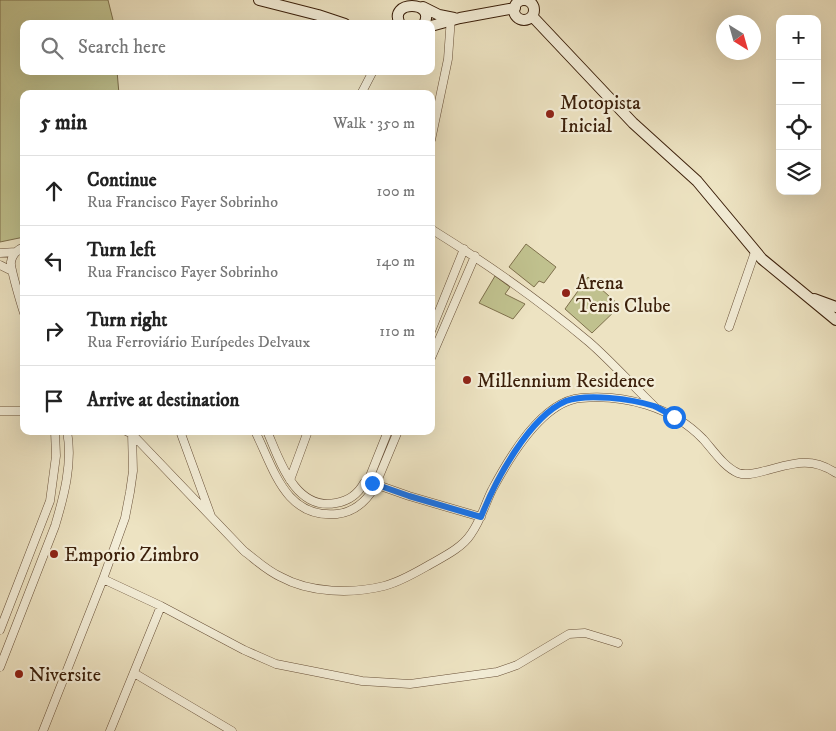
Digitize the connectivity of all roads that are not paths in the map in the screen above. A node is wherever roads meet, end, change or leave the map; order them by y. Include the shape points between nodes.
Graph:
1 (259, 0) edge
2 (527, 0) edge
3 (401, 3) edge
4 (423, 7) junction
5 (515, 8) junction
6 (454, 19) junction
7 (534, 19) junction
8 (332, 20) edge
9 (398, 20) edge
10 (425, 20) edge
11 (435, 25) edge
12 (367, 75) edge
13 (371, 75) edge
14 (366, 84) junction
15 (363, 90) edge
16 (435, 121) edge
17 (435, 231) edge
18 (464, 249) junction
19 (20, 250) edge
20 (755, 252) junction
21 (0, 253) edge
22 (476, 256) junction
23 (0, 265) edge
24 (13, 273) junction
25 (20, 278) edge
26 (806, 296) junction
27 (20, 298) edge
28 (435, 305) edge
29 (440, 307) junction
30 (836, 307) edge
31 (435, 320) edge
32 (836, 320) edge
33 (729, 327) dead end
34 (435, 349) edge
35 (654, 406) junction
36 (0, 411) edge
37 (20, 411) edge
38 (55, 435) edge
39 (66, 435) edge
40 (130, 435) edge
41 (133, 435) edge
42 (181, 435) edge
43 (257, 435) edge
44 (269, 435) edge
45 (307, 435) edge
46 (386, 435) edge
47 (396, 435) edge
48 (836, 474) edge
49 (290, 480) junction
50 (372, 483) junction
51 (481, 517) junction
52 (213, 520) junction
53 (43, 522) junction
54 (55, 526) junction
55 (103, 579) junction
56 (17, 588) junction
57 (28, 594) junction
58 (161, 606) junction
59 (0, 630) edge
60 (618, 643) dead end
61 (0, 667) edge
62 (134, 673) junction
63 (43, 731) edge
64 (110, 731) edge
65 (232, 731) edge

1 - 8 main road
2 - 5 main road
2 - 7 main road via 534,7
3 - 4 main road via 416,2
3 - 9 main road
4 - 6 main road
4 - 10 main road
5 - 6 main road
5 - 7 main road via 520,19
6 - 11 main road
6 - 16 street
7 - 20 main road via 633,123 697,181
12 - 14 street
13 - 14 street
14 - 15 street
17 - 18 street
18 - 22 street
18 - 29 street
19 - 21 street
19 - 24 street via 11,261
20 - 26 main road
20 - 33 street
22 - 34 street
22 - 35 street via 590,344
23 - 24 street
24 - 25 street
24 - 27 street
26 - 30 main road
26 - 32 main road
28 - 29 street
29 - 31 street
35 - 48 street via 695,432 736,472 749,474 808,463 825,466
35 - 51 street via 580,398 553,409 518,447
36 - 37 street
38 - 53 street via 55,474
39 - 54 street via 66,485
40 - 55 street via 133,471 130,492 125,518
41 - 52 street
42 - 52 street
43 - 50 street via 281,484 304,509 329,515 351,511 371,494
44 - 49 street
45 - 49 street
46 - 50 street via 371,471
47 - 50 street via 378,479
49 - 50 street via 309,500 330,504 353,496 364,483
50 - 51 street
51 - 52 street via 471,536 457,548 413,574 366,590 296,584 281,578 244,551
53 - 54 street
53 - 56 street
54 - 57 street
55 - 58 street
55 - 63 street
56 - 57 street
56 - 59 street
57 - 61 street
58 - 60 street via 276,664 387,684 497,672 517,665 569,634 585,633
58 - 62 street
62 - 64 street
62 - 65 street

